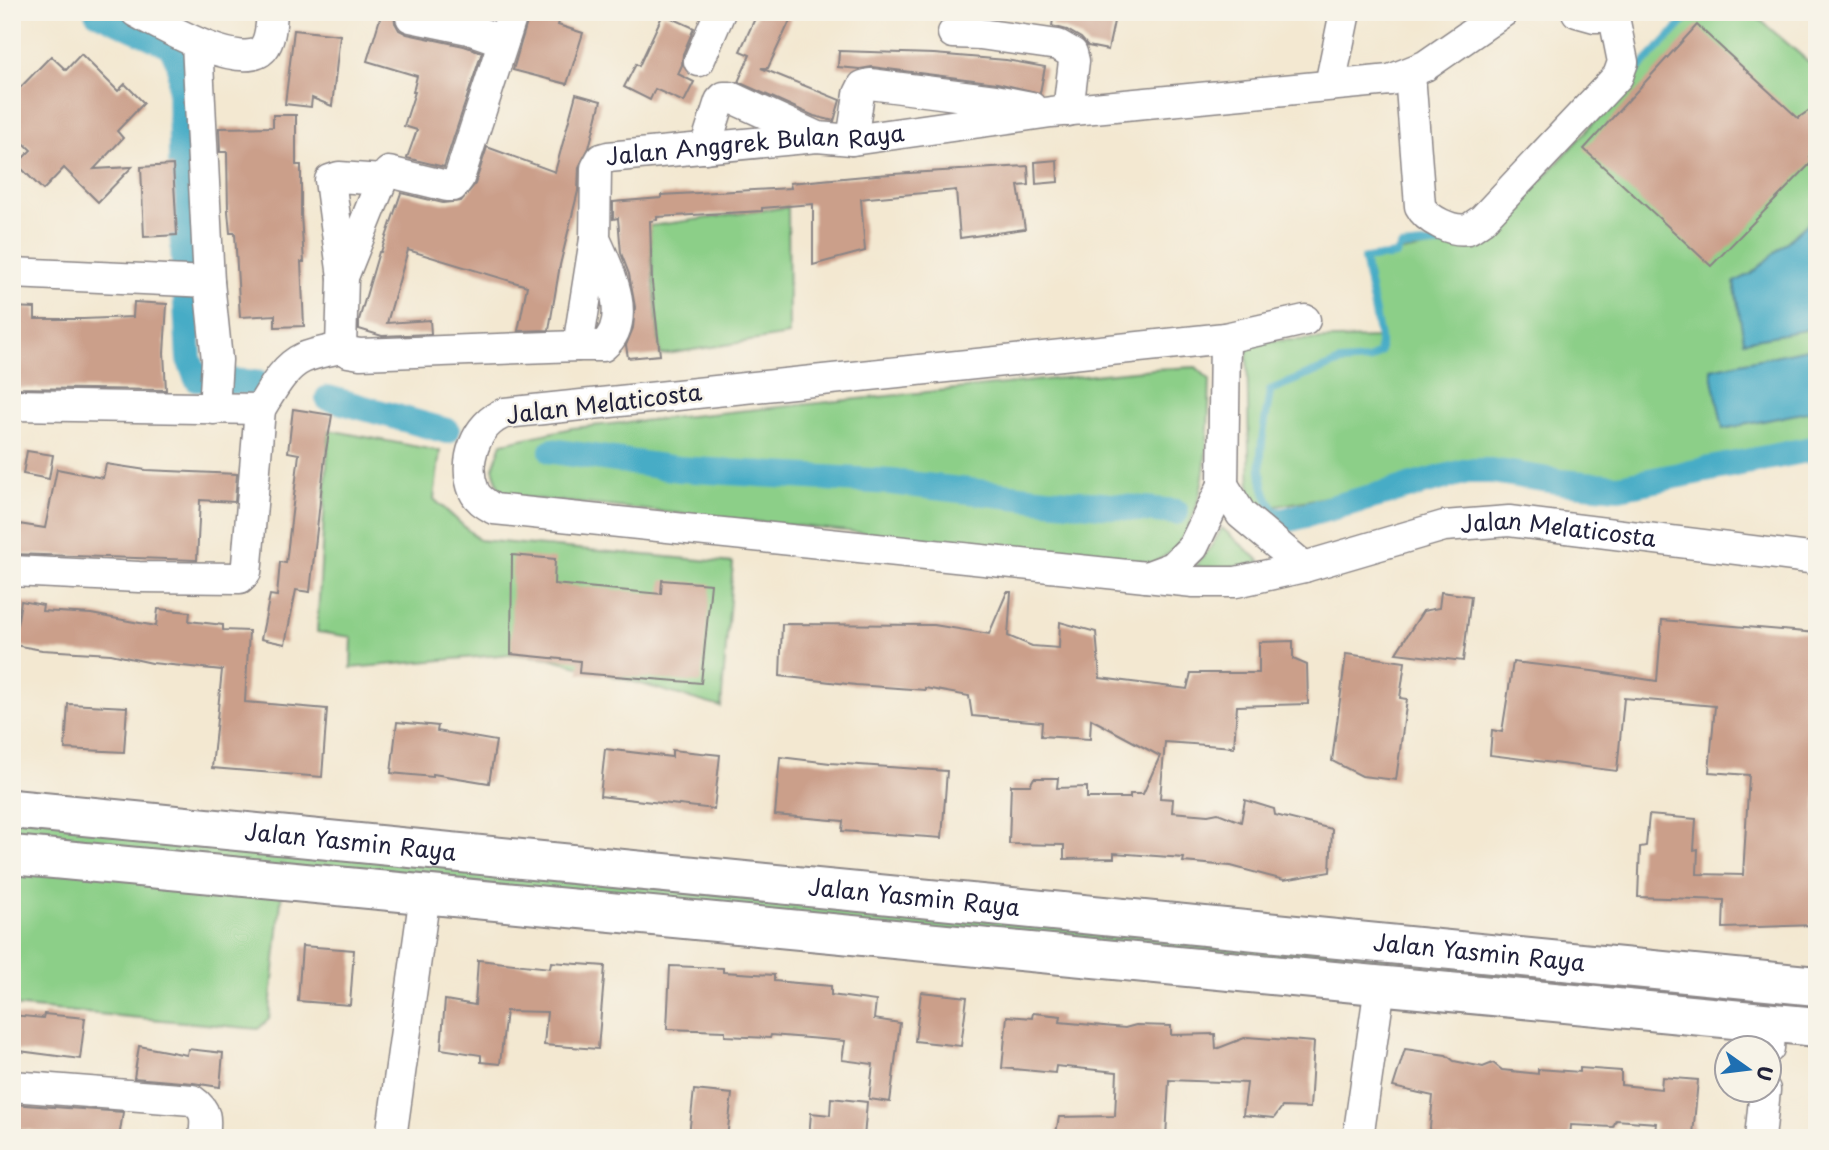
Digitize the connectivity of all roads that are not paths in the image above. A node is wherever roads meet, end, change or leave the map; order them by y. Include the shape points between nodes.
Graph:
1 (136, 12) edge
2 (272, 12) edge
3 (513, 12) edge
4 (720, 12) edge
5 (1345, 12) edge
6 (1503, 12) edge
7 (1577, 12) edge
8 (1615, 15) edge
9 (411, 18) dead end
10 (1472, 22) edge
11 (953, 33) dead end
12 (503, 41) junction
13 (197, 43) junction
14 (699, 61) dead end
15 (1410, 74) junction
16 (1330, 85) junction
17 (1060, 111) junction
18 (817, 137) junction
19 (852, 140) junction
20 (705, 148) junction
21 (385, 176) junction
22 (12, 273) edge
23 (343, 276) junction
24 (193, 282) junction
25 (1305, 320) dead end
26 (1225, 338) junction
27 (341, 348) junction
28 (214, 403) junction
29 (12, 405) edge
30 (260, 409) junction
31 (1223, 485) junction
32 (1817, 559) edge
33 (1304, 567) junction
34 (12, 571) edge
35 (1146, 578) junction
36 (12, 809) edge
37 (12, 855) edge
38 (425, 894) junction
39 (1386, 944) junction
40 (1464, 951) junction
41 (1380, 986) junction
42 (1817, 986) edge
43 (1459, 993) junction
44 (1817, 1027) edge
45 (1756, 1034) edge
46 (1780, 1034) edge
47 (12, 1086) edge
48 (1764, 1104) edge
49 (1760, 1137) edge
50 (204, 1138) edge
51 (391, 1138) edge
52 (1358, 1138) edge

1 - 13 street
2 - 13 street via 268,41 253,55 235,56
3 - 12 street
4 - 14 street
5 - 16 street
6 - 10 street, Jalan Anggrek Bulan Raya
7 - 8 street via 1595,17
8 - 15 street via 1623,62 1618,76 1470,229 1452,229 1424,215 1420,206
9 - 12 street
10 - 15 street, Jalan Anggrek Bulan Raya via 1425,66
11 - 17 street via 1058,45 1072,52 1074,61
12 - 21 street via 453,186
13 - 24 street
15 - 16 street, Jalan Anggrek Bulan Raya
16 - 17 street, Jalan Anggrek Bulan Raya
17 - 19 street, Jalan Anggrek Bulan Raya
17 - 19 street via 870,84 859,94
18 - 19 street, Jalan Anggrek Bulan Raya
18 - 20 street, Jalan Anggrek Bulan Raya
18 - 20 street via 724,97
20 - 27 street, Jalan Anggrek Bulan Raya via 601,159 596,169 595,239 578,346 360,354
21 - 23 street
21 - 23 street via 330,180
22 - 24 street
23 - 27 street
24 - 28 street via 217,360
25 - 26 street, Jalan Melaticosta
26 - 31 street
26 - 35 street, Jalan Melaticosta via 505,413 492,417 479,432 470,462 473,490 481,502 494,509
27 - 30 street, Jalan Anggrek Bulan Raya via 294,363
28 - 29 street
28 - 30 street
30 - 34 street via 247,564 240,578
31 - 33 street via 1241,514
31 - 35 street via 1193,547 1173,567
32 - 33 street, Jalan Melaticosta via 1509,521 1444,526
33 - 35 street, Jalan Melaticosta via 1236,582
36 - 39 street, Jalan Yasmin Raya
37 - 38 street, Jalan Yasmin Raya
38 - 41 street, Jalan Yasmin Raya
38 - 51 street
39 - 40 street, Jalan Yasmin Raya
39 - 41 street
40 - 42 street, Jalan Yasmin Raya
40 - 43 street
41 - 43 street, Jalan Yasmin Raya
41 - 52 street
43 - 45 street, Jalan Yasmin Raya
44 - 46 street, Jalan Yasmin Raya
47 - 50 street via 192,1100 202,1106 207,1117
48 - 49 street

